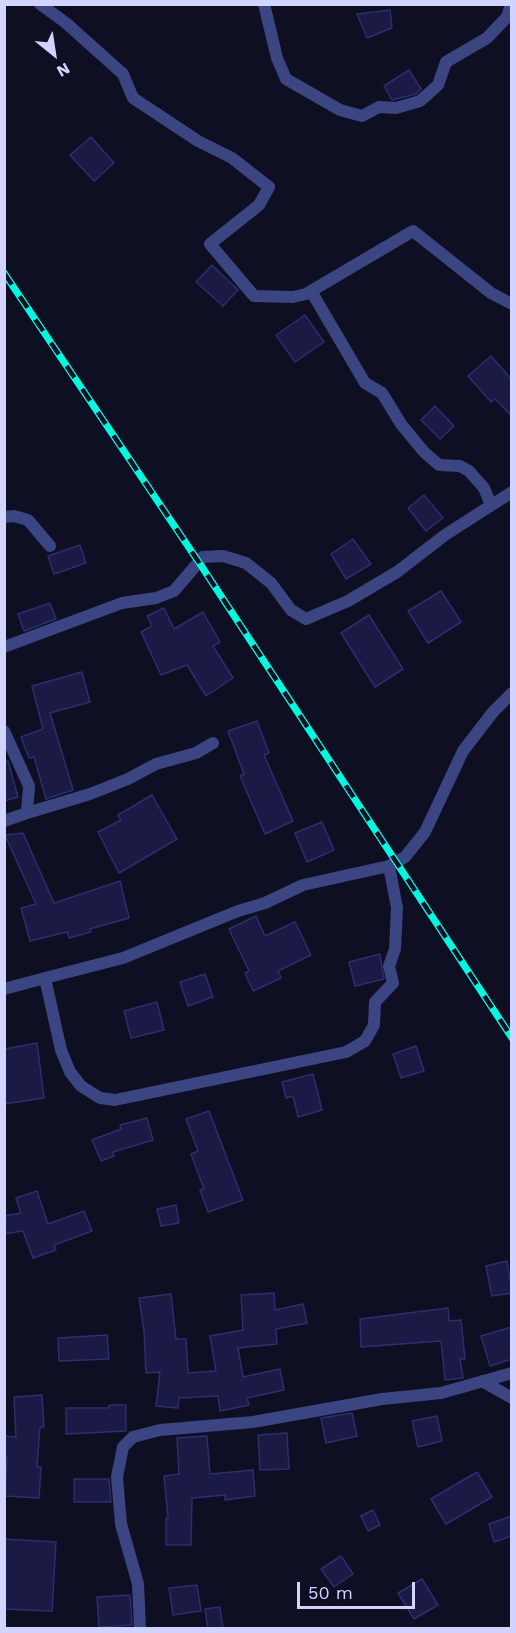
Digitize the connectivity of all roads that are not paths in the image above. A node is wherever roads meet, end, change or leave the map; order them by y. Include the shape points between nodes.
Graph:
1 (40, 4) edge
2 (264, 4) edge
3 (511, 4) edge
4 (311, 291) junction
5 (512, 304) edge
6 (512, 492) edge
7 (491, 505) junction
8 (4, 517) edge
9 (50, 546) dead end
10 (4, 647) edge
11 (512, 693) edge
12 (4, 731) edge
13 (213, 743) dead end
14 (27, 813) junction
15 (4, 821) edge
16 (389, 866) junction
17 (45, 978) junction
18 (4, 988) edge
19 (512, 1373) edge
20 (482, 1381) junction
21 (512, 1398) edge
22 (140, 1629) edge

1 - 4 street via 123,74 133,98 232,159 269,187 259,205 210,244 254,296 293,297
2 - 3 street via 286,79 340,110 362,116 379,107 396,108 420,101 438,85 446,62 487,38 507,17
4 - 5 street via 413,231 491,293
4 - 7 street via 365,383 382,393 401,424 439,465 460,466 469,471 484,488
6 - 7 street
7 - 10 street via 397,572 348,602 306,620 291,610 271,583 246,563 223,556 203,557 174,591 122,603
8 - 9 street via 28,520
11 - 16 street via 463,751 425,832 405,857
12 - 14 street via 28,786
13 - 14 street via 90,794
14 - 15 street
16 - 17 street via 303,885 123,958
16 - 17 street via 397,908 395,949 389,966 393,983 375,1002 374,1025 365,1041 346,1052 170,1091 115,1100 100,1098 81,1086 70,1072 61,1050
17 - 18 street
19 - 20 street
20 - 21 street
20 - 22 street via 441,1393 133,1437 123,1447 117,1477 121,1524 138,1584

